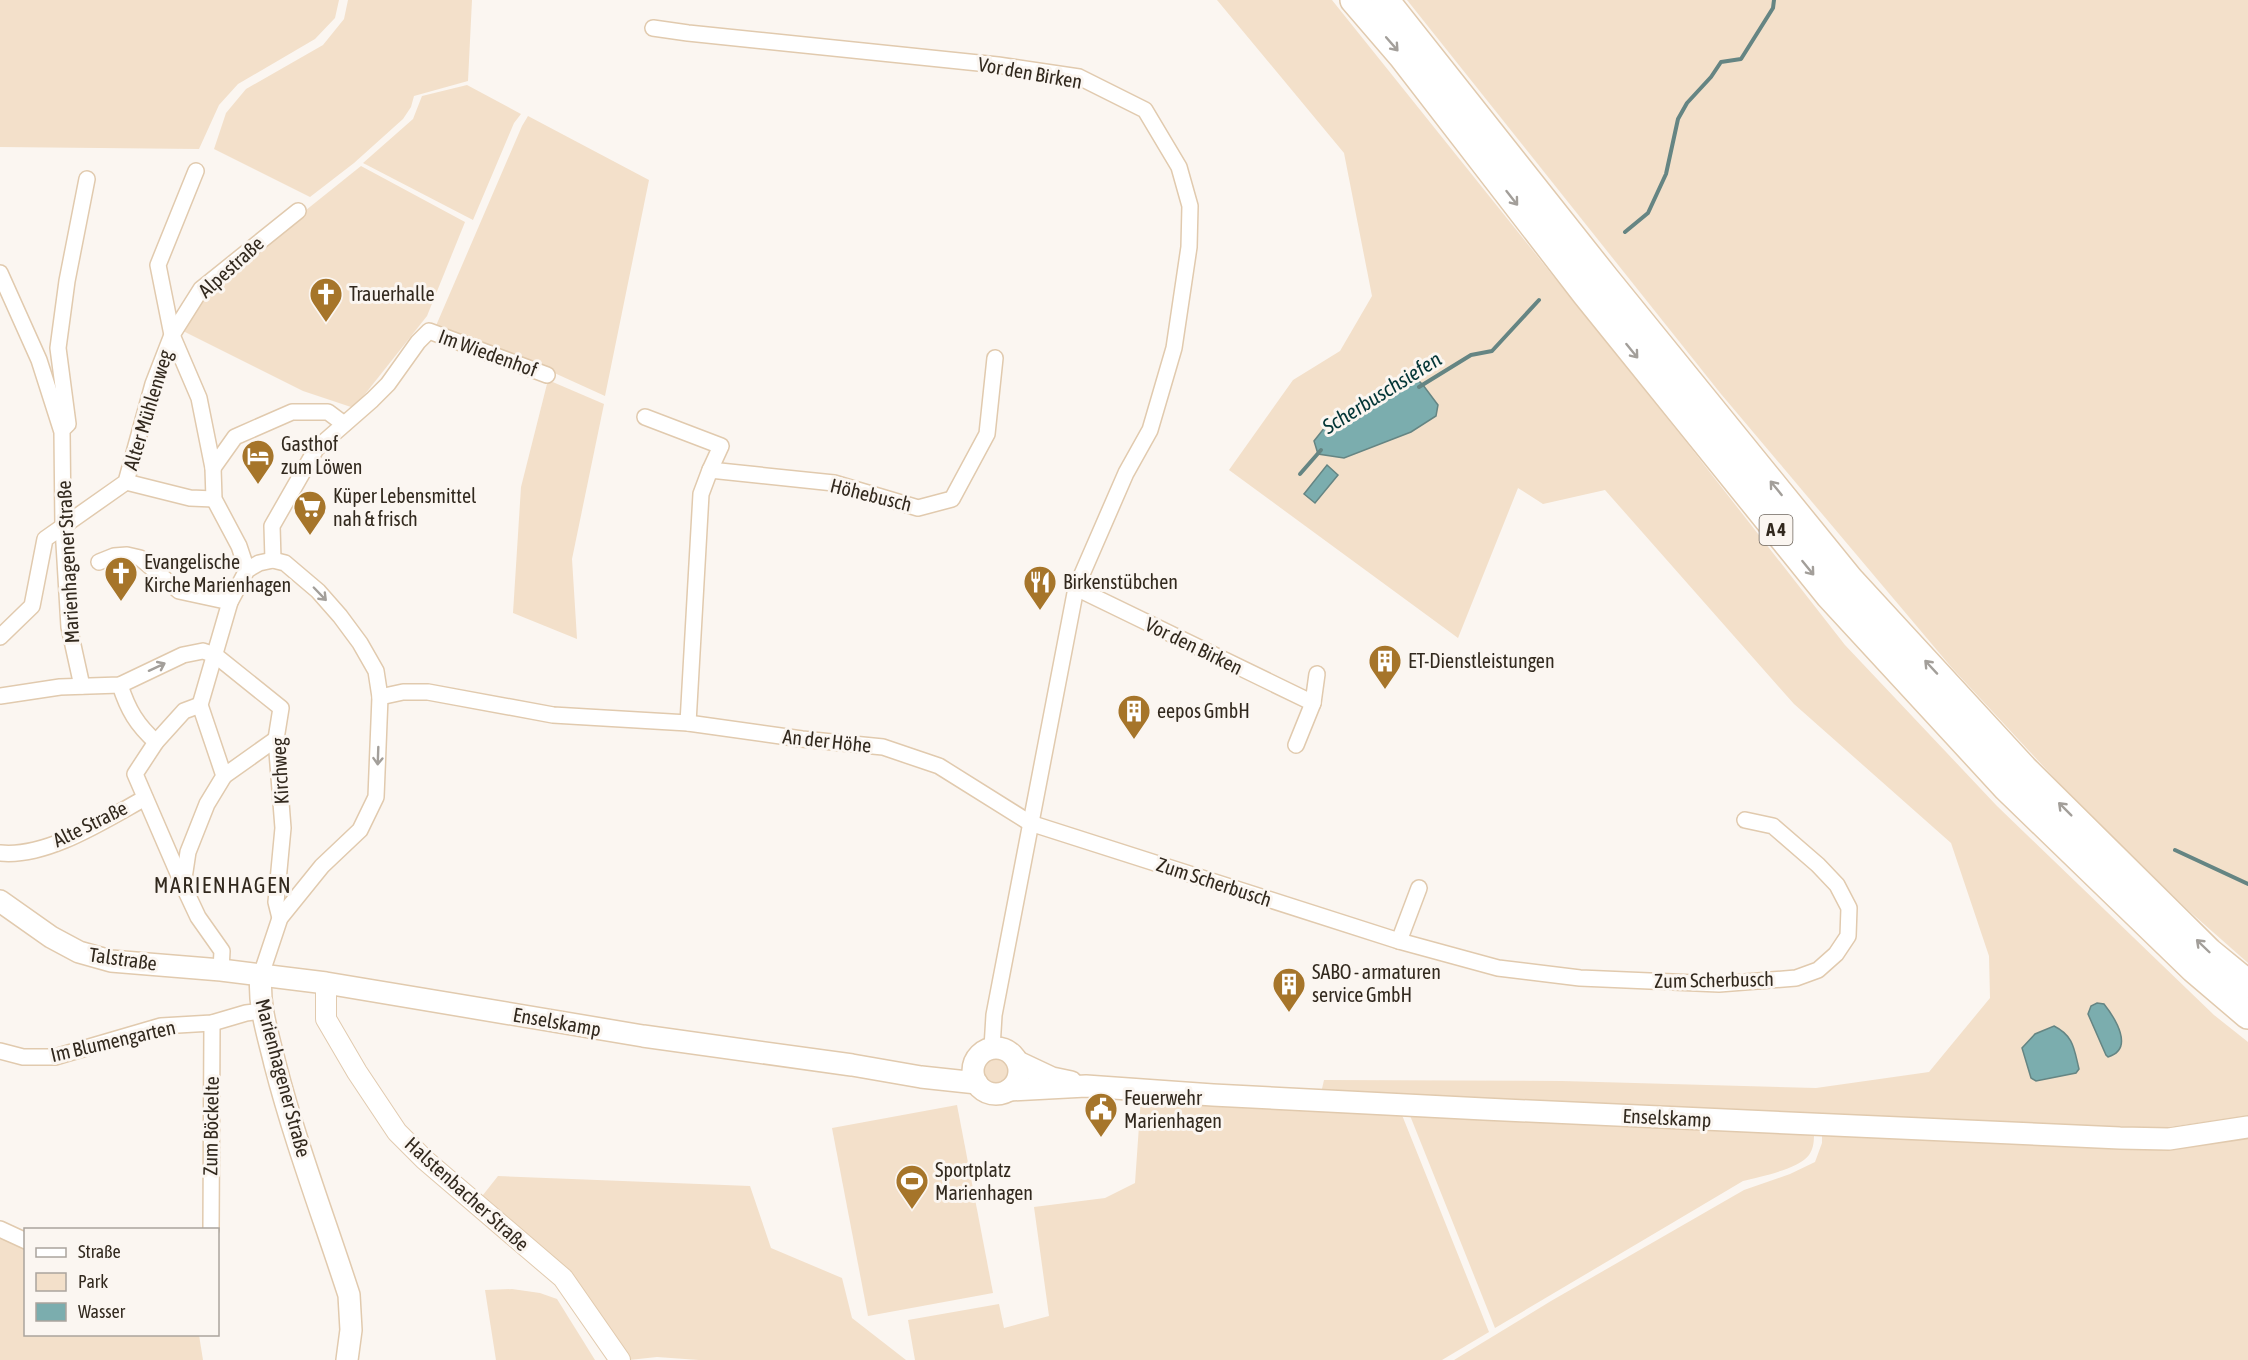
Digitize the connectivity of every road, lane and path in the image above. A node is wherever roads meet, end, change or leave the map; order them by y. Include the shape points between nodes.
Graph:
1 (1353, 0) edge
2 (1385, 0) edge
3 (653, 28) dead end
4 (196, 171) dead end
5 (87, 179) dead end
6 (298, 211) dead end
7 (0, 273) edge
8 (172, 335) junction
9 (995, 358) dead end
10 (547, 375) dead end
11 (645, 417) dead end
12 (344, 424) junction
13 (62, 432) junction
14 (213, 468) junction
15 (710, 470) junction
16 (126, 482) junction
17 (214, 499) junction
18 (63, 527) junction
19 (273, 560) junction
20 (99, 562) dead end
21 (247, 570) junction
22 (1076, 588) junction
23 (230, 602) junction
24 (0, 637) edge
25 (215, 655) junction
26 (1317, 674) dead end
27 (120, 685) junction
28 (82, 686) junction
29 (0, 696) edge
30 (380, 697) junction
31 (1313, 703) junction
32 (200, 705) junction
33 (688, 723) junction
34 (276, 739) junction
35 (156, 742) junction
36 (1296, 745) dead end
37 (224, 776) junction
38 (145, 798) junction
39 (1745, 820) dead end
40 (1030, 823) junction
41 (0, 853) edge
42 (183, 885) junction
43 (1419, 888) dead end
44 (0, 901) edge
45 (280, 918) junction
46 (1399, 941) junction
47 (220, 970) junction
48 (261, 975) junction
49 (326, 983) junction
50 (2248, 984) edge
51 (262, 1011) junction
52 (2248, 1015) edge
53 (212, 1023) junction
54 (992, 1048) junction
55 (0, 1051) edge
56 (1018, 1062) junction
57 (976, 1072) junction
58 (1086, 1086) junction
59 (1009, 1090) junction
60 (2248, 1127) edge
61 (0, 1228) edge
62 (210, 1228) edge
63 (24, 1240) edge
64 (347, 1360) edge
65 (620, 1360) edge

1 -> 52 highway, A 4 via 1829,596 2007,788 2194,969
50 -> 2 highway, A 4 via 2209,952 2024,769 1850,580
3 - 22 street, Vor den Birken via 1079,77 1145,110 1179,167 1190,206 1185,276 1174,348 1150,430 1126,473
4 - 8 street, Alter Mühlenweg via 158,265
5 - 13 street, Marienhagener Straße via 58,348 68,424
6 - 8 street, Alpestraße via 201,290
7 - 13 street, Marienhagener Straße via 39,360
8 - 14 street via 199,398
8 - 16 street, Alter Mühlenweg via 153,384
9 - 15 street, Höhebusch via 987,434 952,499 918,508 834,483
10 - 12 street, Im Wiedenhof via 429,331 388,384
11 - 15 street via 721,446
12 - 14 street via 328,412 292,412 235,436
12 - 19 street, Im Wiedenhof via 316,448 272,526
13 - 18 street, Marienhagener Straße
14 - 17 street
15 - 33 street via 701,494
16 - 17 street via 190,498
16 - 18 street, Alter Mühlenweg
17 - 21 street
18 - 24 street, Alter Mühlenweg via 45,539 32,606
18 - 28 street, Marienhagener Straße via 69,627
19 - 21 street
19 -> 30 street, Marienhagener Straße via 285,562 340,616 376,671
20 - 23 street via 114,556 140,558 179,591
21 - 23 street
22 - 31 street, Vor den Birken
22 - 40 street, Vor den Birken
23 - 25 street
27 -> 25 street via 194,652
25 - 32 street
25 - 34 street, Kirchweg via 281,708
26 - 31 street
27 - 28 street
27 - 35 street via 139,726
28 - 29 street
30 - 33 street, An der Höhe via 428,692 553,715
30 -> 45 street, Marienhagener Straße via 376,797 370,813 360,831 322,866
31 - 36 street
32 - 35 street, Alte Straße via 184,711
32 - 37 street
33 - 40 street, An der Höhe via 883,747 939,766
34 - 37 street
34 - 45 street, Kirchweg via 283,828 276,902
35 - 38 street, Alte Straße via 135,774
37 - 42 street via 207,804 188,852
38 - 41 street, Alte Straße via 72,838 19,854
38 - 42 street
39 - 46 street, Zum Scherbusch via 1773,826 1837,885 1849,909 1848,936 1818,970 1796,978 1719,984 1580,978 1498,968
40 - 46 street, Zum Scherbusch
40 - 54 street via 994,1015
42 - 47 street via 198,917 222,951
43 - 46 street
44 - 47 main road, Talstraße via 79,952 111,961
45 - 48 street, Marienhagener Straße
47 - 48 main road, Talstraße
48 - 49 main road, Enselskamp
48 - 51 main road, Marienhagener Straße
49 - 57 main road, Enselskamp via 921,1077
49 - 65 street, Halstenbacher Straße via 326,1019 397,1132 425,1161 563,1278
51 - 53 street, Im Blumengarten
51 - 64 main road, Marienhagener Straße via 290,1115 349,1294 351,1330
53 - 55 street, Im Blumengarten via 161,1026 55,1057 23,1057
53 - 62 street, Zum Böckelte
54 - 56 main road, Enselskamp via 1003,1049
54 - 57 main road via 985,1051
56 - 58 main road, Enselskamp via 1053,1078
56 - 59 main road via 1018,1078
57 - 59 main road, Enselskamp via 990,1093
58 - 59 main road, Enselskamp
58 - 60 main road, Enselskamp via 1496,1110 2120,1138 2169,1139
61 - 63 street

